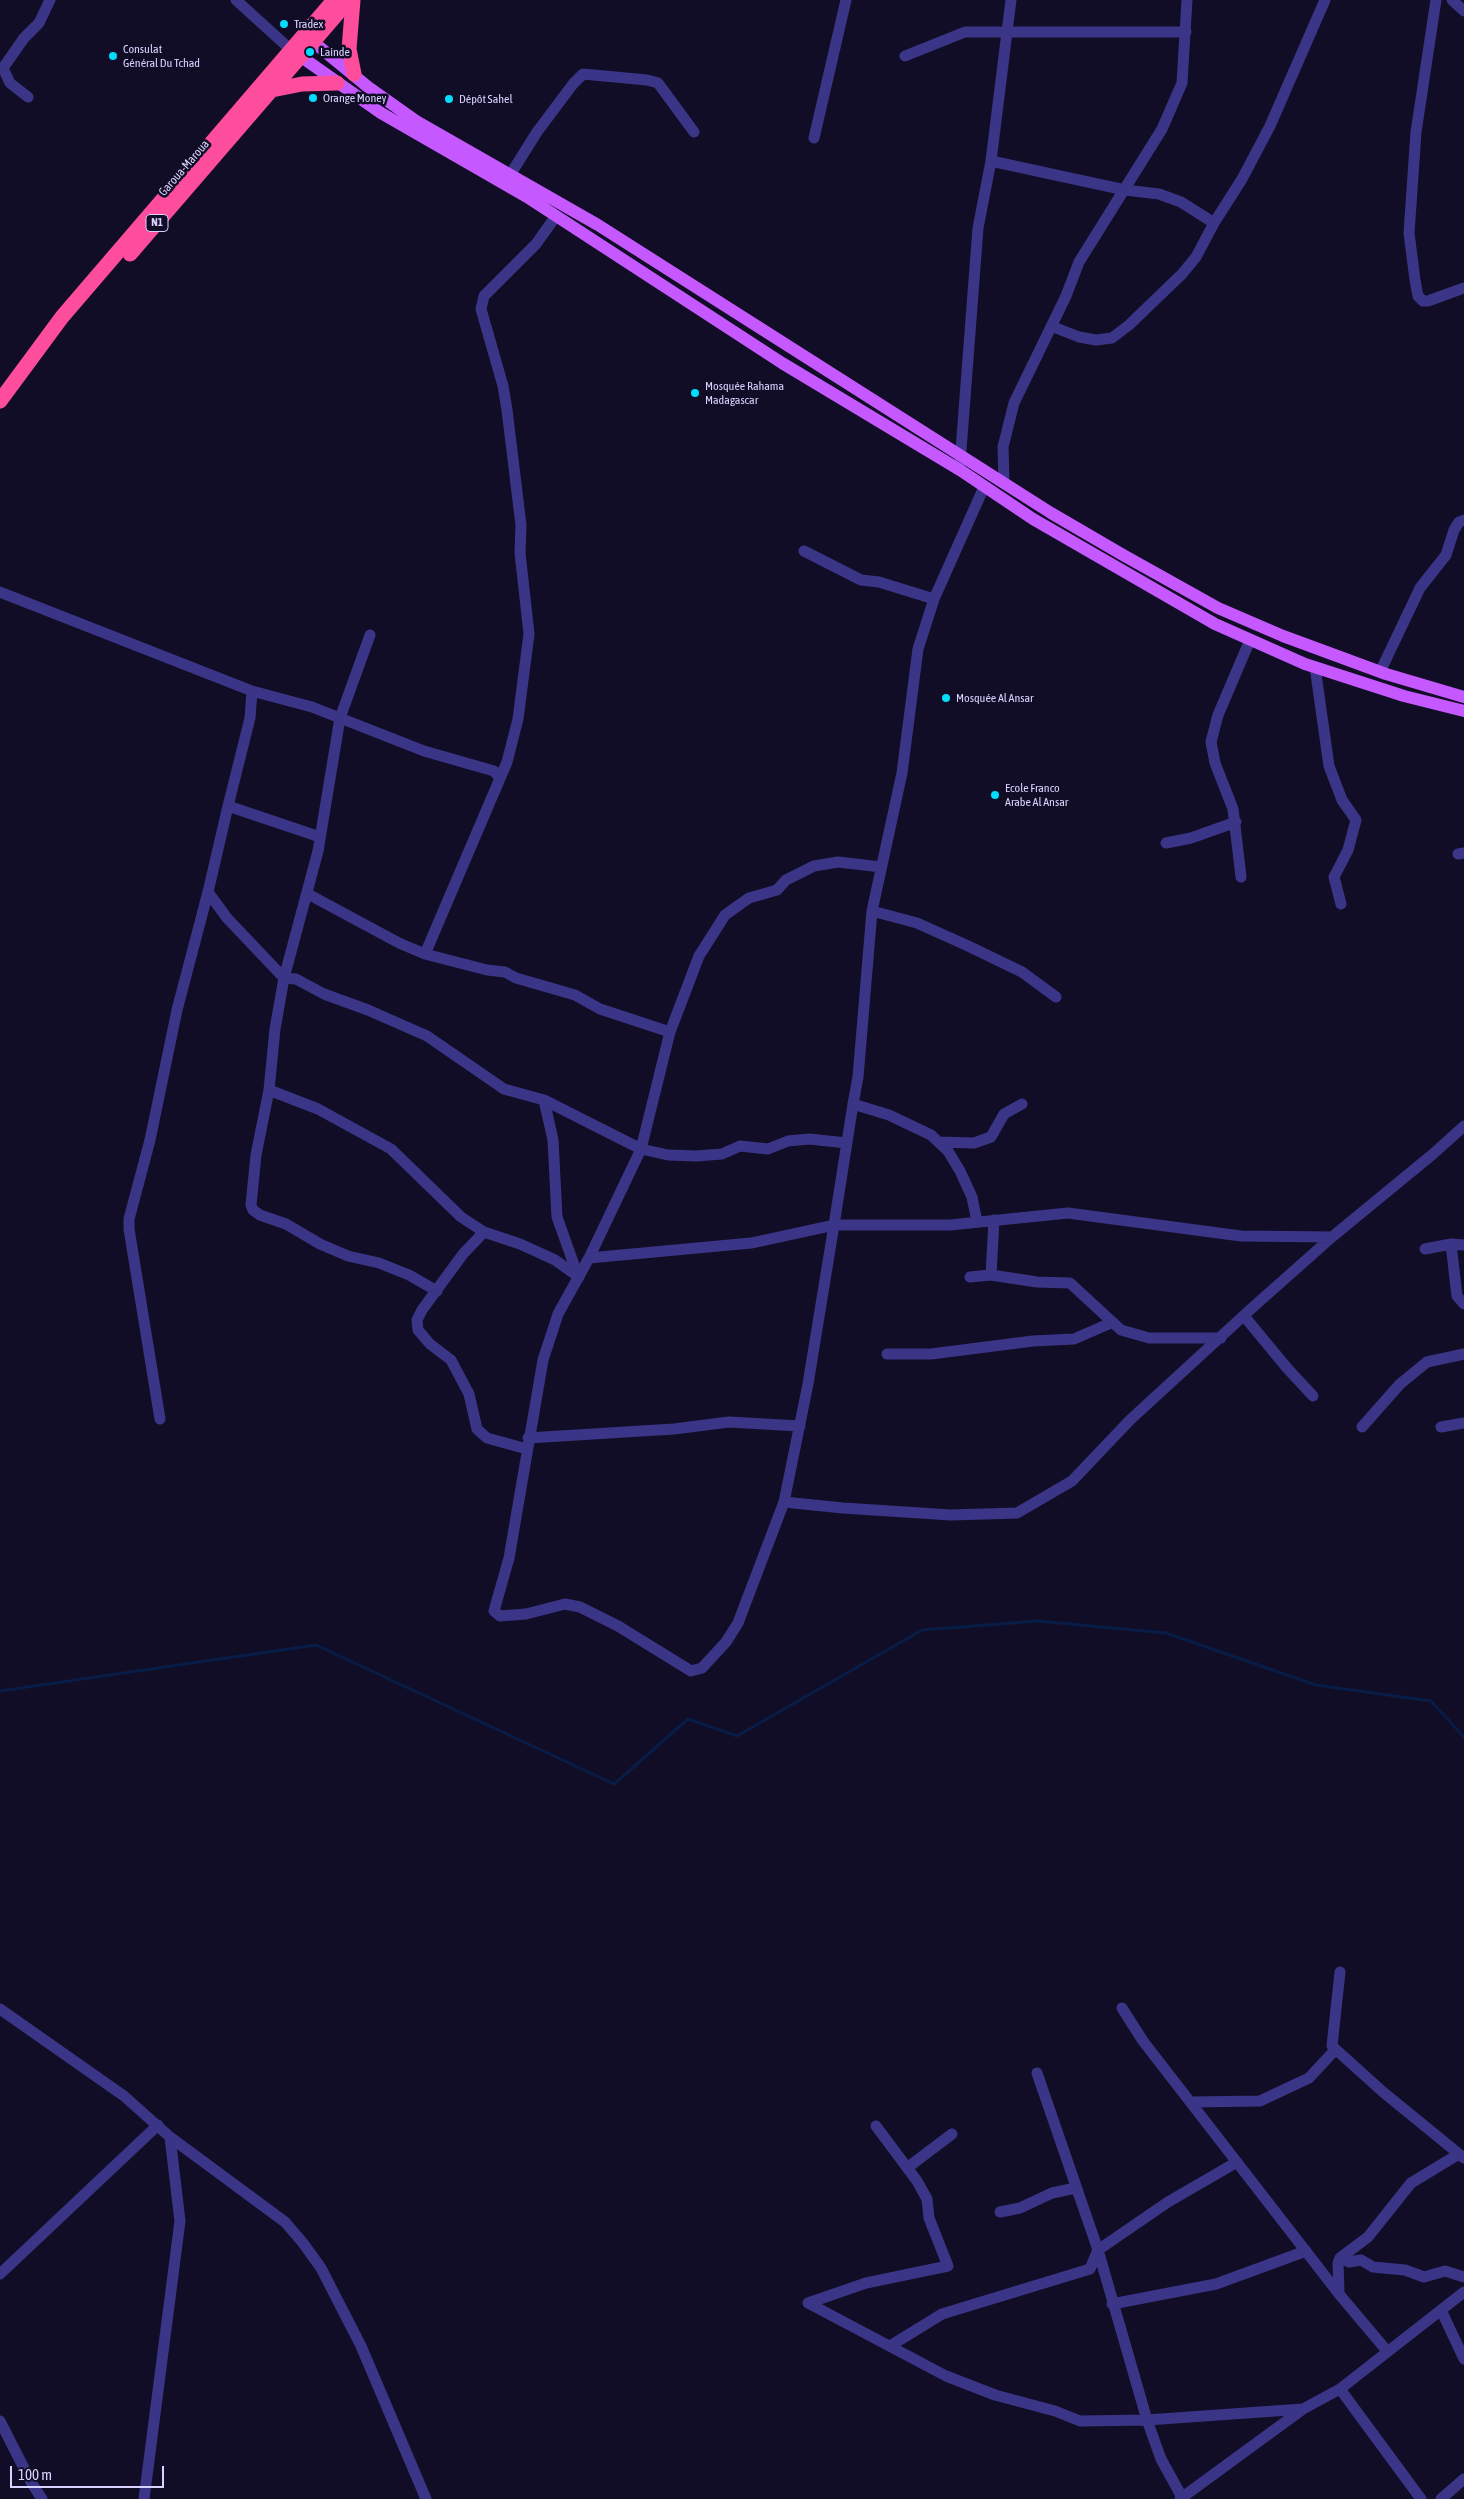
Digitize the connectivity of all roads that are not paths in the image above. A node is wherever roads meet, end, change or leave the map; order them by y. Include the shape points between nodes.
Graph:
1 (50, 0) edge
2 (236, 0) edge
3 (334, 0) edge
4 (351, 0) edge
5 (846, 0) edge
6 (1011, 0) edge
7 (1187, 0) edge
8 (1325, 0) edge
9 (1436, 0) edge
10 (1452, 0) edge
11 (1464, 11) edge
12 (1006, 31) junction
13 (1186, 32) junction
14 (309, 38) junction
15 (296, 53) junction
16 (905, 56) dead end
17 (354, 74) junction
18 (337, 83) junction
19 (272, 90) junction
20 (28, 97) dead end
21 (694, 132) dead end
22 (814, 138) dead end
23 (991, 161) junction
24 (510, 175) junction
25 (1124, 190) junction
26 (556, 216) junction
27 (1214, 223) junction
28 (1464, 288) edge
29 (1051, 326) junction
30 (36, 350) junction
31 (0, 401) edge
32 (961, 454) junction
33 (960, 470) junction
34 (1004, 482) junction
35 (984, 487) junction
36 (1464, 520) edge
37 (804, 551) dead end
38 (0, 592) edge
39 (934, 599) junction
40 (370, 635) dead end
41 (1250, 640) junction
42 (1315, 667) junction
43 (1380, 672) junction
44 (252, 691) junction
45 (1464, 697) edge
46 (1464, 711) edge
47 (340, 718) junction
48 (500, 778) junction
49 (228, 806) junction
50 (1236, 822) junction
51 (320, 837) junction
52 (1166, 842) dead end
53 (881, 867) junction
54 (1241, 877) dead end
55 (208, 892) junction
56 (308, 894) junction
57 (1341, 904) dead end
58 (872, 911) junction
59 (425, 954) junction
60 (284, 978) junction
61 (1056, 997) dead end
62 (670, 1032) junction
63 (269, 1090) junction
64 (544, 1100) junction
65 (853, 1104) junction
66 (1022, 1104) dead end
67 (1464, 1126) edge
68 (847, 1142) junction
69 (939, 1142) junction
70 (641, 1149) junction
71 (994, 1220) junction
72 (977, 1222) junction
73 (834, 1225) junction
74 (484, 1232) junction
75 (1332, 1237) junction
76 (1451, 1244) junction
77 (1464, 1245) edge
78 (1425, 1249) dead end
79 (589, 1258) junction
80 (991, 1276) junction
81 (579, 1277) junction
82 (970, 1277) dead end
83 (438, 1291) junction
84 (1464, 1304) edge
85 (1244, 1316) junction
86 (1113, 1322) junction
87 (1221, 1338) junction
88 (887, 1354) dead end
89 (1464, 1354) edge
90 (1313, 1396) dead end
91 (160, 1419) dead end
92 (1464, 1423) edge
93 (800, 1426) junction
94 (1441, 1426) dead end
95 (1362, 1427) dead end
96 (528, 1444) junction
97 (784, 1502) junction
98 (1340, 1972) dead end
99 (1122, 2008) dead end
100 (0, 2009) edge
101 (1335, 2050) junction
102 (1037, 2073) dead end
103 (1192, 2102) junction
104 (158, 2125) junction
105 (876, 2126) dead end
106 (952, 2134) dead end
107 (170, 2136) junction
108 (1461, 2156) edge
109 (1237, 2162) junction
110 (907, 2168) junction
111 (1076, 2188) junction
112 (1000, 2212) dead end
113 (1098, 2250) junction
114 (1306, 2251) junction
115 (1340, 2258) junction
116 (0, 2274) edge
117 (1464, 2277) edge
118 (1464, 2292) edge
119 (1338, 2294) junction
120 (1112, 2304) junction
121 (1441, 2310) junction
122 (890, 2346) junction
123 (1387, 2351) junction
124 (1464, 2359) edge
125 (1340, 2389) junction
126 (1303, 2409) junction
127 (1147, 2420) junction
128 (0, 2421) edge
129 (1464, 2478) edge
130 (423, 2496) edge
131 (1181, 2498) edge
132 (42, 2499) edge
133 (144, 2499) edge
134 (1421, 2499) edge
135 (1441, 2499) edge

1 - 20 street via 39,23 3,68 10,83
2 - 15 street
3 - 14 highway, Garoua-Maroua / N1
4 - 14 highway, Garoua-Maroua / N1
4 - 17 highway via 349,49
5 - 22 street
6 - 12 street
7 - 13 street
8 - 27 street via 1270,126
9 - 28 street via 1416,132 1409,233 1418,296 1423,301
10 - 11 street
12 - 13 street
12 - 16 street via 964,32
12 - 23 street
13 - 25 street via 1182,83 1162,129
14 - 15 highway, Garoua-Maroua / N1
14 - 17 main road
15 - 18 main road
15 - 19 highway, Garoua-Maroua / N1
15 - 30 highway, Garoua-Maroua / N1
17 - 24 main road via 416,121
18 - 19 highway via 302,84
18 - 26 main road
19 - 30 highway, Garoua-Maroua / N1 via 70,322
21 - 24 street via 658,84 647,80 583,74 536,132
23 - 25 street
23 - 32 street via 978,228
24 - 32 main road via 598,225
25 - 27 street via 1170,197
25 - 29 street via 1079,262
26 - 33 main road via 782,363
26 - 48 street via 536,244 484,296 481,309 506,402 521,524 520,554 529,634 518,719
27 - 29 street via 1182,274 1129,326 1112,338 1079,337
29 - 34 street via 1011,414 1003,447
30 - 31 highway, Garoua-Maroua / N1
32 - 33 street
32 - 34 main road
33 - 35 main road
34 - 43 main road via 1051,513 1218,608 1282,636
35 - 39 street
35 - 41 main road via 1033,519 1215,624
36 - 43 street via 1454,530 1446,555 1420,588
37 - 39 street via 861,580 879,582
38 - 44 street
39 - 53 street via 918,649 902,773
40 - 47 street
41 - 42 main road
41 - 50 street via 1218,715 1211,742
42 - 46 main road via 1404,696
42 - 57 street via 1329,766 1342,800 1356,820 1348,850 1334,877
43 - 45 main road
44 - 47 street
44 - 49 street via 250,718
47 - 48 street via 424,751 494,771
47 - 51 street
48 - 59 street
49 - 51 street
49 - 55 street
50 - 52 street via 1191,838
50 - 54 street
51 - 56 street
53 - 58 street
53 - 62 street via 838,862 814,866 786,880 777,890 749,898 725,915 699,956
55 - 60 street
55 - 91 street via 129,1218
56 - 59 street
56 - 60 street
58 - 61 street via 917,923 966,945 1022,972
58 - 65 street
59 - 62 street via 505,972 575,996 600,1010
60 - 63 street
60 - 64 street via 296,979 324,994 427,1036 504,1089
62 - 70 street
63 - 74 street via 318,1109 391,1148 461,1217
63 - 83 street via 256,1155 253,1210 320,1244 348,1256 379,1263
64 - 70 street
64 - 81 street via 553,1140 557,1217
65 - 68 street
65 - 69 street via 889,1115
66 - 69 street via 1004,1114 991,1137 974,1143
67 - 75 street
68 - 70 street via 788,1141 768,1149 740,1146 722,1154 696,1156 668,1155
68 - 73 street
69 - 72 street via 960,1171 972,1197
70 - 79 street
71 - 72 street
71 - 75 street via 1068,1213 1241,1236
71 - 80 street
72 - 73 street
73 - 79 street via 751,1243
73 - 93 street
74 - 81 street via 555,1260
74 - 83 street via 463,1254
75 - 85 street
76 - 77 street
76 - 78 street
76 - 84 street via 1458,1296
79 - 81 street
80 - 82 street
80 - 86 street via 1070,1283
81 - 96 street via 558,1314 543,1360
83 - 96 street via 422,1310 417,1320 418,1330 451,1360 469,1394 477,1429 488,1438
85 - 87 street
85 - 90 street
86 - 87 street via 1121,1330 1149,1338
86 - 88 street via 1074,1338 931,1354
87 - 97 street via 1130,1420 1072,1481 1017,1513 951,1514
89 - 95 street via 1427,1362 1400,1384
92 - 94 street
93 - 96 street via 729,1422
93 - 97 street
96 - 97 street via 508,1558 494,1606 495,1614 526,1614 565,1604 580,1607 618,1626 691,1671 702,1668 738,1623
98 - 101 street via 1331,2040
99 - 103 street via 1143,2041
100 - 104 street via 124,2096
101 - 103 street via 1309,2078 1260,2100
101 - 108 street
102 - 111 street
103 - 109 street
104 - 107 street
104 - 116 street
105 - 110 street
106 - 110 street
107 - 130 street via 285,2222 303,2242 321,2268 361,2346
107 - 133 street via 180,2221
108 - 115 street via 1411,2183 1368,2236
109 - 113 street via 1168,2202
109 - 114 street
110 - 122 street via 927,2199 929,2218 948,2266 866,2283 808,2303
111 - 112 street
111 - 113 street
113 - 120 street
113 - 122 street via 1090,2269 942,2314
114 - 119 street
114 - 120 street via 1216,2284
115 - 117 street via 1349,2262 1361,2260 1373,2267 1406,2270 1424,2277 1446,2271
115 - 119 street
118 - 121 street
119 - 123 street
120 - 127 street
121 - 123 street
121 - 124 street
122 - 127 street via 946,2376 995,2396 1055,2411 1080,2421
123 - 125 street
125 - 126 street
125 - 134 street
126 - 127 street
126 - 131 street
127 - 131 street
128 - 132 street
129 - 135 street

